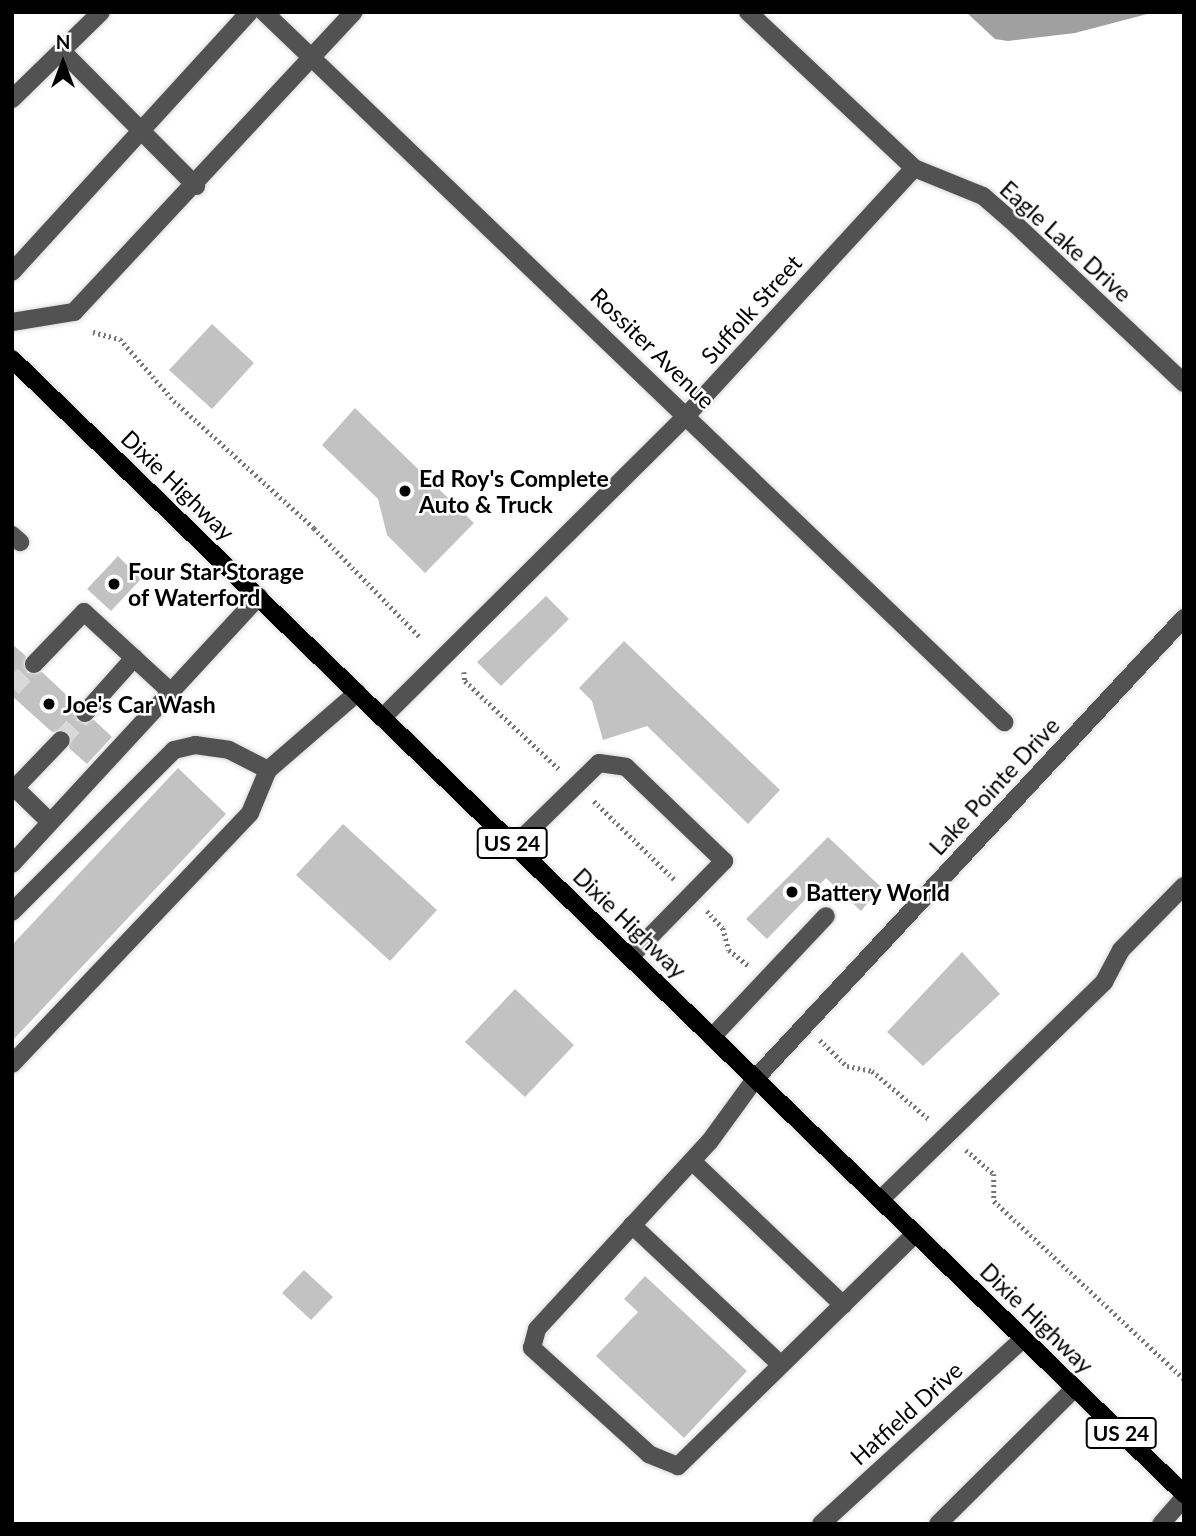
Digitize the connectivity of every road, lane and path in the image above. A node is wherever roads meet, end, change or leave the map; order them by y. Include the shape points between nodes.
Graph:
1 (101, 12) edge
2 (249, 12) edge
3 (264, 12) edge
4 (354, 12) edge
5 (748, 12) edge
6 (63, 52) junction
7 (316, 59) junction
8 (12, 99) edge
9 (137, 132) junction
10 (914, 168) junction
11 (196, 186) junction
12 (12, 272) edge
13 (12, 322) edge
14 (93, 332) dead end
15 (12, 359) edge
16 (1184, 383) edge
17 (687, 415) junction
18 (259, 596) junction
19 (1184, 618) edge
20 (419, 636) dead end
21 (134, 658) junction
22 (457, 659) dead end
23 (34, 664) tunnel mouth
24 (171, 692) junction
25 (356, 693) junction
26 (85, 713) tunnel mouth
27 (382, 718) junction
28 (1004, 722) dead end
29 (61, 740) tunnel mouth
30 (268, 770) junction
31 (577, 785) junction
32 (14, 787) edge
33 (50, 822) junction
34 (514, 846) junction
35 (12, 864) edge
36 (1184, 886) edge
37 (691, 895) junction
38 (12, 912) edge
39 (826, 916) dead end
40 (630, 957) junction
41 (764, 981) junction
42 (805, 1026) junction
43 (712, 1037) junction
44 (12, 1064) edge
45 (755, 1079) junction
46 (947, 1135) junction
47 (692, 1161) junction
48 (880, 1200) junction
49 (632, 1225) junction
50 (915, 1234) junction
51 (843, 1305) junction
52 (1023, 1339) junction
53 (781, 1365) junction
54 (1184, 1379) edge
55 (1074, 1389) junction
56 (1184, 1496) edge
57 (821, 1524) edge
58 (938, 1524) edge
59 (1161, 1524) edge

1 - 6 street
2 - 9 street
3 - 7 street, Rossiter Avenue
4 - 7 street
5 - 10 street, Eagle Lake Drive
6 - 8 street
6 - 9 street
7 - 11 street
7 - 17 street, Rossiter Avenue
9 - 11 street
9 - 12 street
10 - 16 street, Eagle Lake Drive via 982,197
10 - 17 street, Suffolk Street
11 - 13 street via 74,312
14 - 20 path via 120,339 174,401 314,528
15 - 18 main road, Dixie Highway / US 24
17 - 27 street, Suffolk Street
17 - 28 street, Rossiter Avenue
18 - 24 street
18 - 25 main road, Dixie Highway / US 24
19 - 42 street, Lake Pointe Drive
21 - 23 street via 84,612
21 - 24 street
21 - 26 street
22 - 31 path via 465,681
24 - 33 street
25 - 27 main road, Dixie Highway / US 24
25 - 30 street
27 - 34 main road, Dixie Highway / US 24
29 - 32 street
30 - 38 street via 229,750 195,745 174,750
30 - 44 street via 250,813
31 - 34 street
31 - 37 path
31 - 37 street via 600,763 626,767 724,861
32 - 33 street
33 - 35 street
34 - 40 main road, Dixie Highway / US 24
36 - 46 street via 1121,950 1104,982
37 - 40 street
37 - 41 path via 723,928 729,950
39 - 41 street
40 - 43 main road, Dixie Highway / US 24
41 - 43 street
42 - 45 street, Lake Pointe Drive
42 - 46 path via 847,1066 872,1071
43 - 45 main road, Dixie Highway / US 24
45 - 47 street, Lake Pointe Drive
45 - 48 main road, Dixie Highway / US 24
46 - 48 street
46 - 54 path via 994,1174 994,1201
47 - 49 street, Lake Pointe Drive
47 - 51 street
48 - 50 main road, Dixie Highway / US 24
49 - 53 street
49 - 53 street, Lake Pointe Drive via 537,1329 532,1348 649,1454 678,1466
50 - 51 street
50 - 52 main road, Dixie Highway / US 24
51 - 53 street
52 - 55 main road, Dixie Highway / US 24
52 - 57 street, Hatfield Drive
55 - 56 main road, Dixie Highway / US 24
55 - 58 street
56 - 59 street

